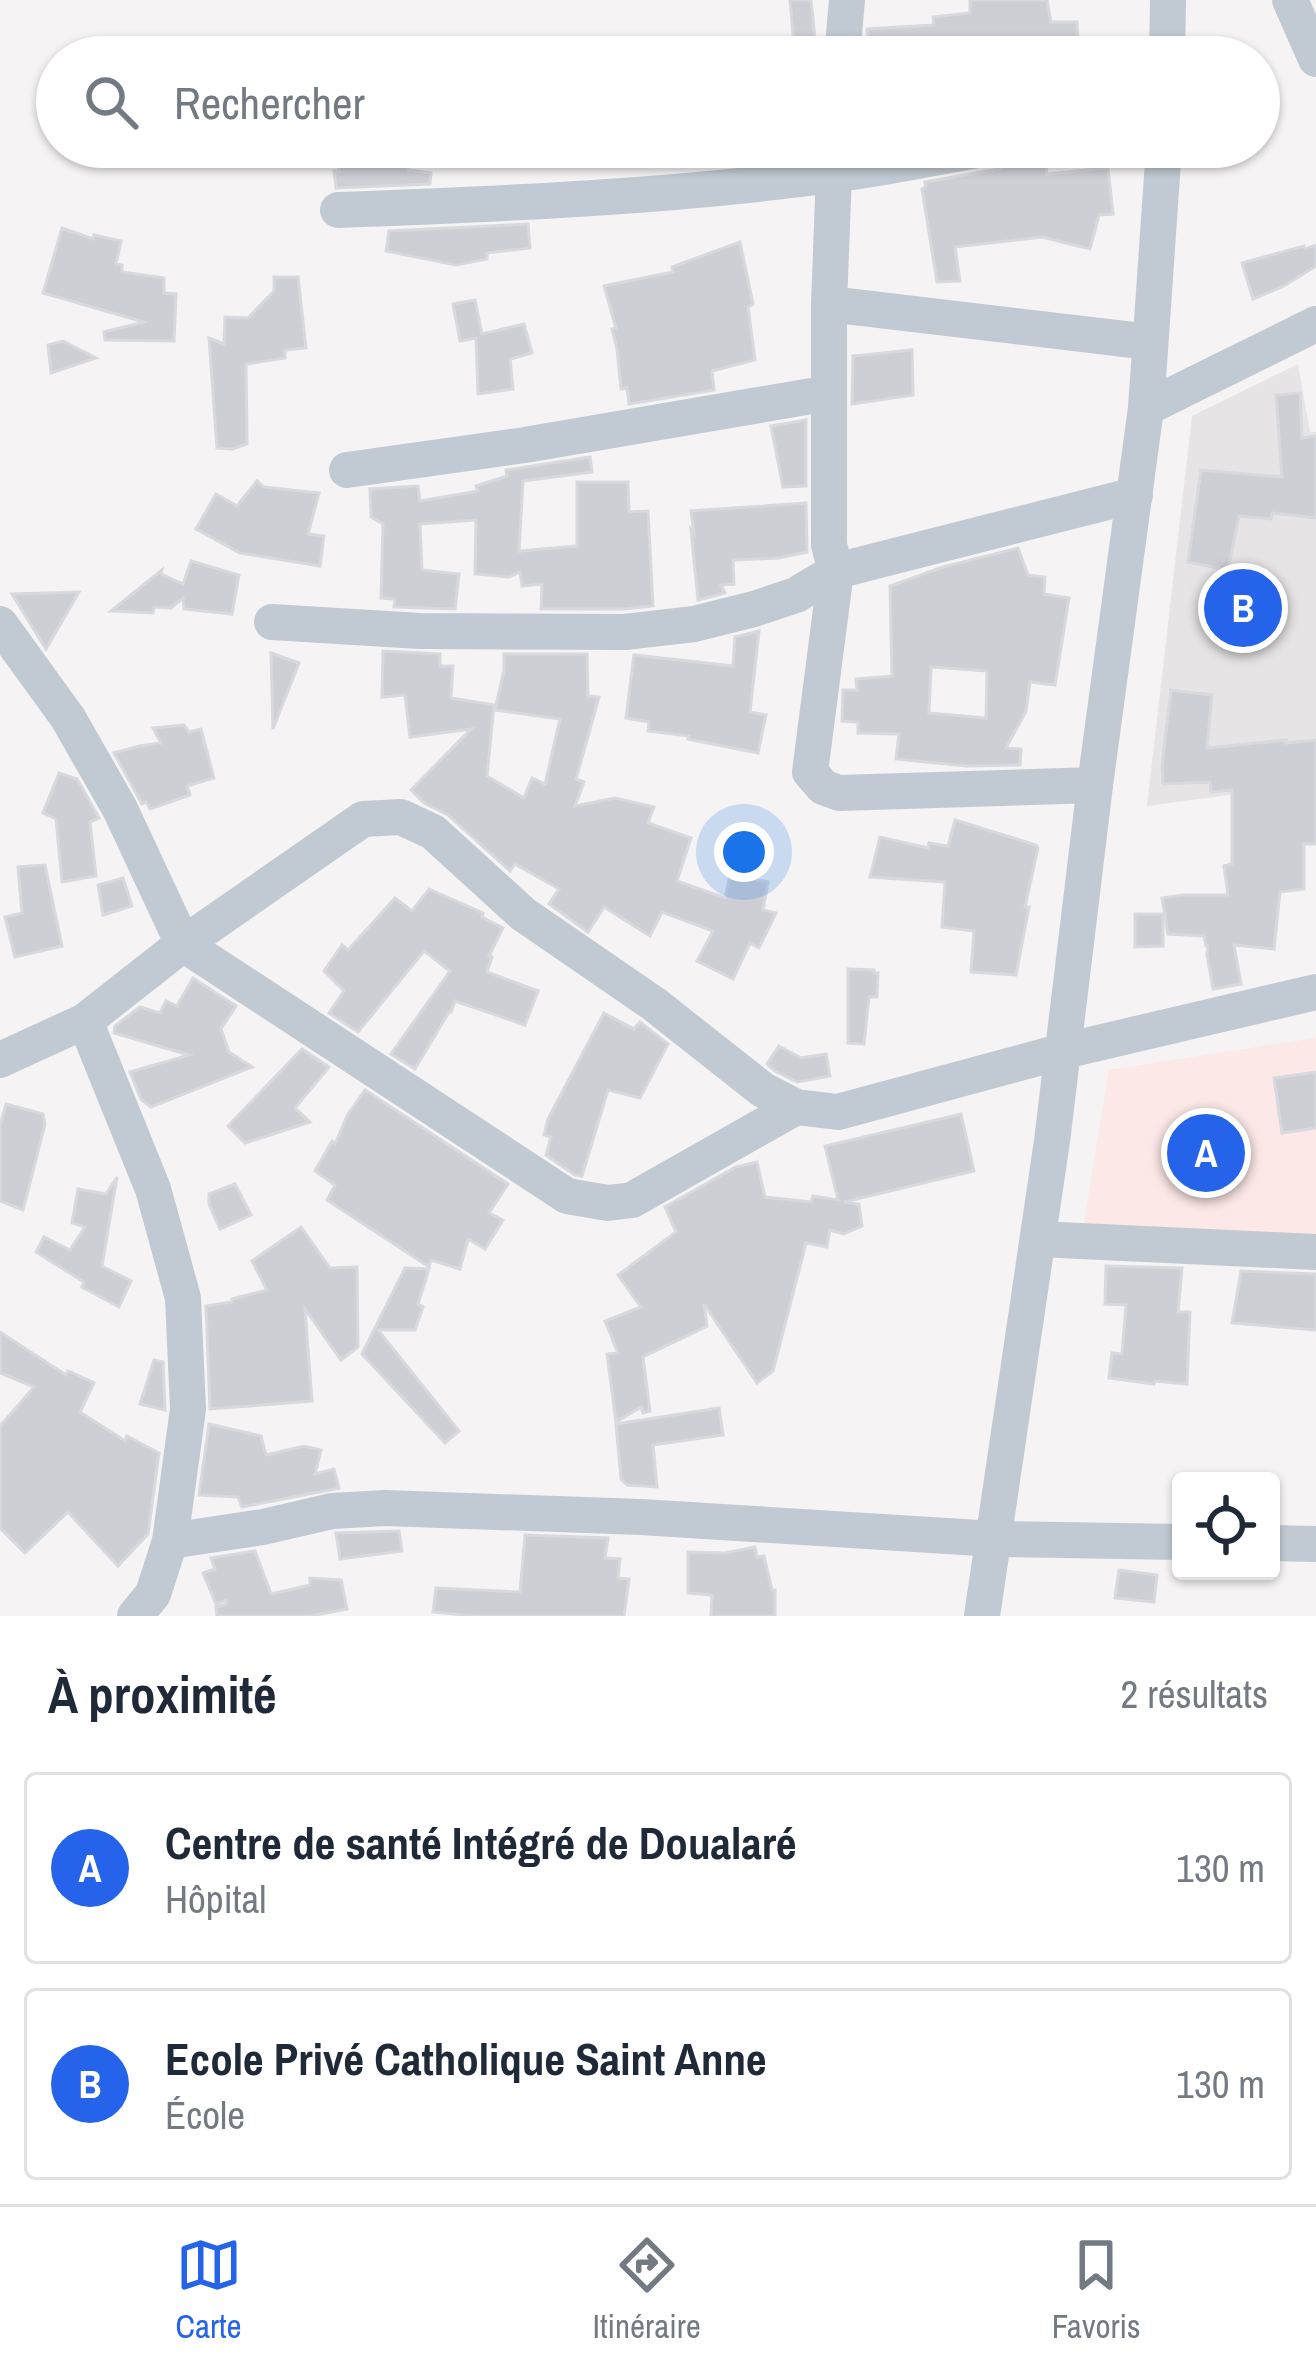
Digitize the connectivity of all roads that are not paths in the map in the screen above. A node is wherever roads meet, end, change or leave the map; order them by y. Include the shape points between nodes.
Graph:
1 (847, 0) edge
2 (1168, 0) edge
3 (1301, 6) edge
4 (844, 36) edge
5 (1167, 36) edge
6 (1316, 59) edge
7 (784, 168) edge
8 (833, 168) edge
9 (1162, 168) edge
10 (338, 210) dead end
11 (829, 304) junction
12 (1316, 324) edge
13 (1150, 342) junction
14 (829, 393) junction
15 (1146, 408) junction
16 (347, 470) dead end
17 (1135, 495) junction
18 (836, 571) junction
19 (272, 622) dead end
20 (0, 624) edge
21 (1095, 785) junction
22 (184, 944) junction
23 (1316, 992) edge
24 (86, 1021) junction
25 (1064, 1052) junction
26 (0, 1060) edge
27 (796, 1107) junction
28 (1038, 1239) junction
29 (1316, 1252) edge
30 (995, 1539) junction
31 (170, 1540) junction
32 (1172, 1542) edge
33 (1280, 1543) edge
34 (1316, 1544) edge
35 (135, 1616) edge
36 (982, 1616) edge

1 - 4 street
2 - 5 street
3 - 6 street
7 - 10 street via 536,203
8 - 11 street
9 - 13 street
11 - 13 street
11 - 14 street
12 - 15 street
13 - 15 street
14 - 16 street
14 - 18 street
15 - 17 street
17 - 18 street
17 - 21 street
18 - 19 street via 754,609 625,632
18 - 21 street via 810,772 823,787 839,793
20 - 22 street via 68,718
21 - 25 street
22 - 24 street
22 - 27 street via 567,1196 632,1199
22 - 27 street via 363,819 401,817 433,832 523,914
23 - 25 street
24 - 26 street
24 - 31 street via 153,1189 182,1298 188,1409
25 - 27 street via 838,1112
25 - 28 street
28 - 29 street
28 - 30 street
30 - 31 street via 385,1508
30 - 32 street
30 - 36 street
31 - 35 street via 153,1594
33 - 34 street

